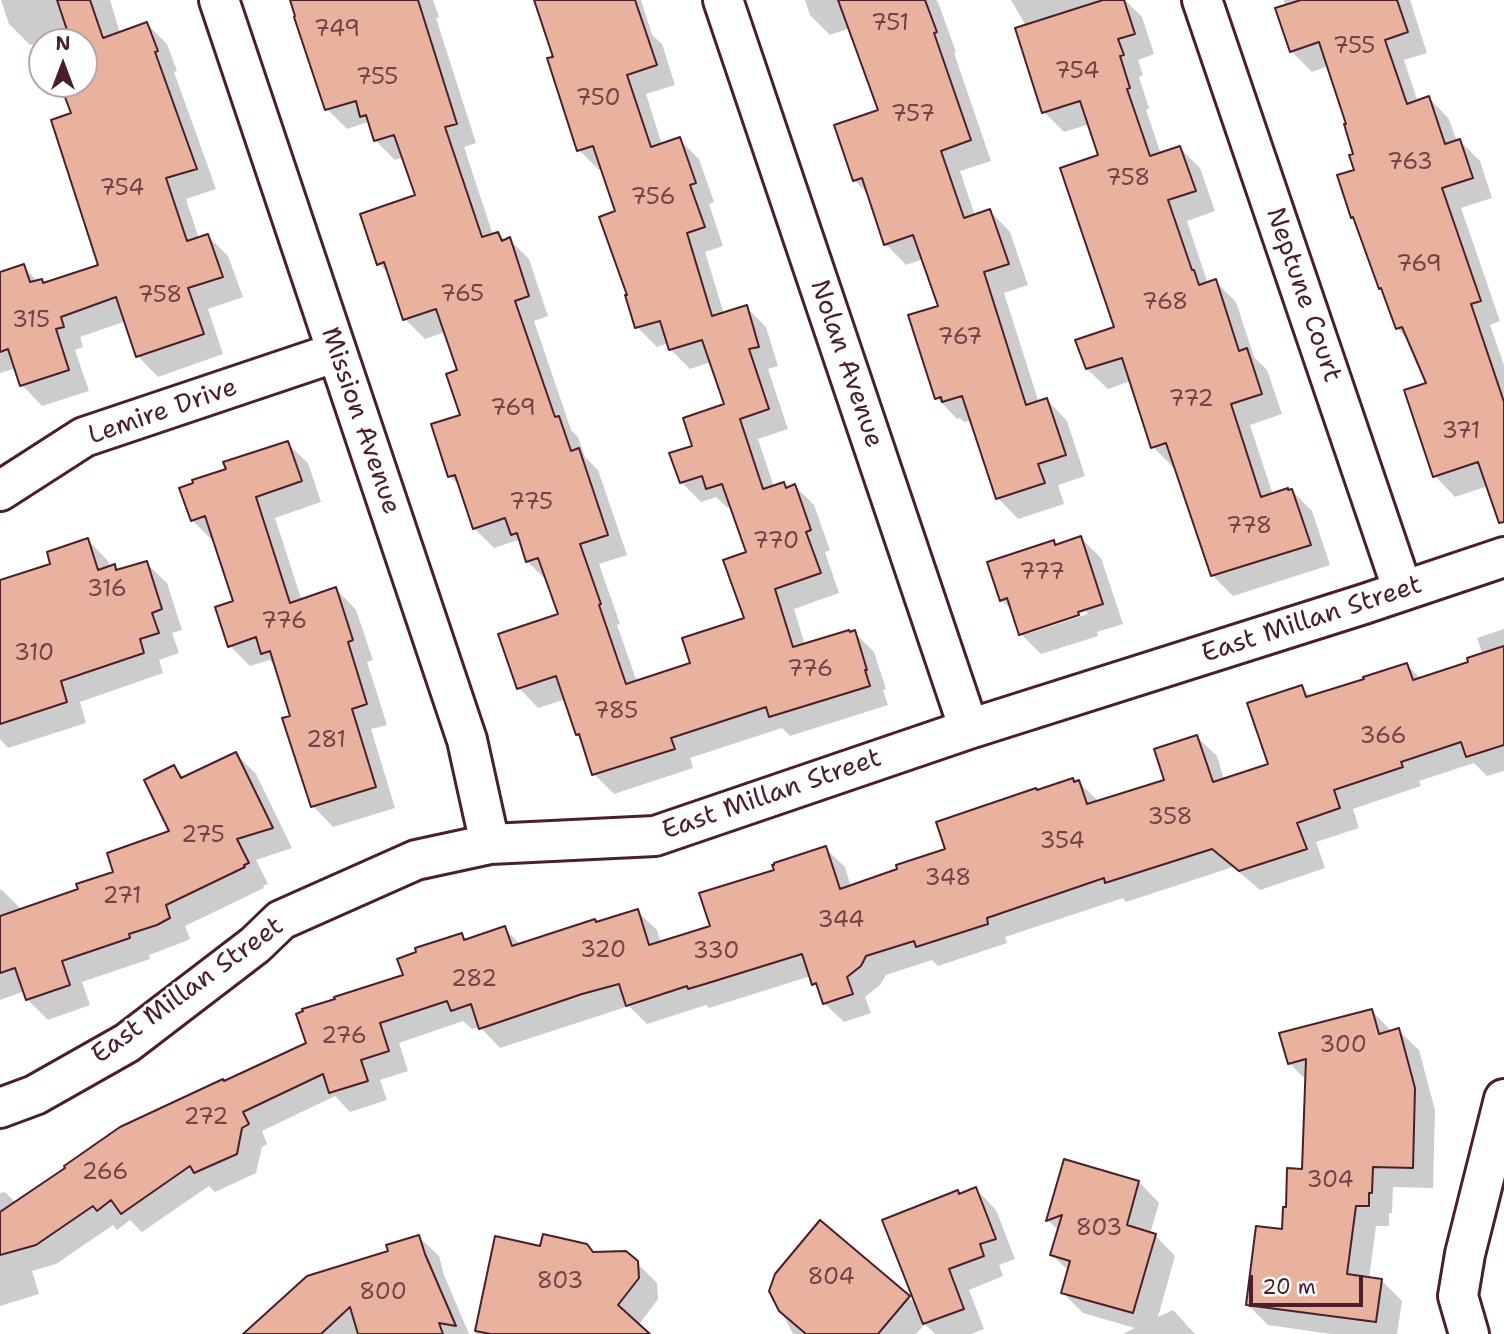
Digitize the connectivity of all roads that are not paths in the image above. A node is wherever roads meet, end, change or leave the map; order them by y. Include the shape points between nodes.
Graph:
1 (219, 0) edge
2 (723, 0) edge
3 (1202, 0) edge
4 (337, 352) junction
5 (0, 491) edge
6 (1504, 557) edge
7 (1403, 591) junction
8 (969, 729) junction
9 (490, 844) junction
10 (1504, 1099) edge
11 (0, 1108) edge
12 (1469, 1334) edge

1 - 4 street, Mission Avenue
2 - 8 street, Nolan Avenue
3 - 7 street, Neptune Court
4 - 5 street, Lemire Drive via 84,437
4 - 9 street, Mission Avenue via 467,740
6 - 7 street, East Millan Street
7 - 8 street, East Millan Street
8 - 9 street, East Millan Street via 655,835
9 - 11 street, East Millan Street via 416,860 281,920 127,1043 35,1095
10 - 12 street via 1458,1296

